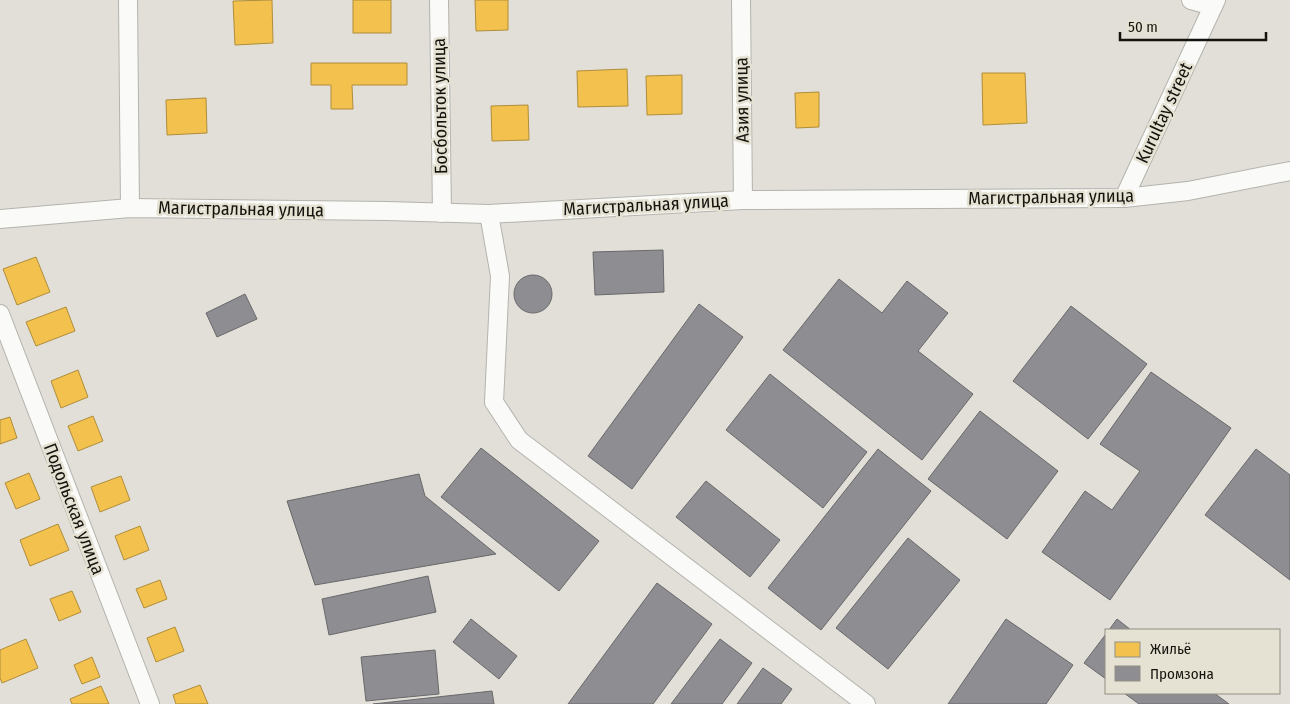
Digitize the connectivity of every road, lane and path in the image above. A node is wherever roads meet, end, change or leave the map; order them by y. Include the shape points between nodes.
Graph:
1 (128, 0) edge
2 (439, 0) edge
3 (741, 0) edge
4 (1191, 0) edge
5 (1214, 3) edge
6 (1290, 172) edge
7 (1124, 198) junction
8 (743, 200) junction
9 (130, 208) junction
10 (442, 212) junction
11 (489, 214) junction
12 (0, 219) edge
13 (0, 314) edge
14 (150, 704) edge
15 (866, 704) edge

1 - 9 street
2 - 10 street, Босбольток улица
3 - 8 street, Азия улица
4 - 5 street
5 - 7 street, Kurultay street
6 - 7 street, Магистральная улица via 1188,191
7 - 8 street, Магистральная улица
8 - 11 street, Магистральная улица
9 - 10 street, Магистральная улица
9 - 12 street, Магистральная улица
10 - 11 street, Магистральная улица
11 - 15 street via 500,276 494,402 519,440
13 - 14 street, Подольская улица

